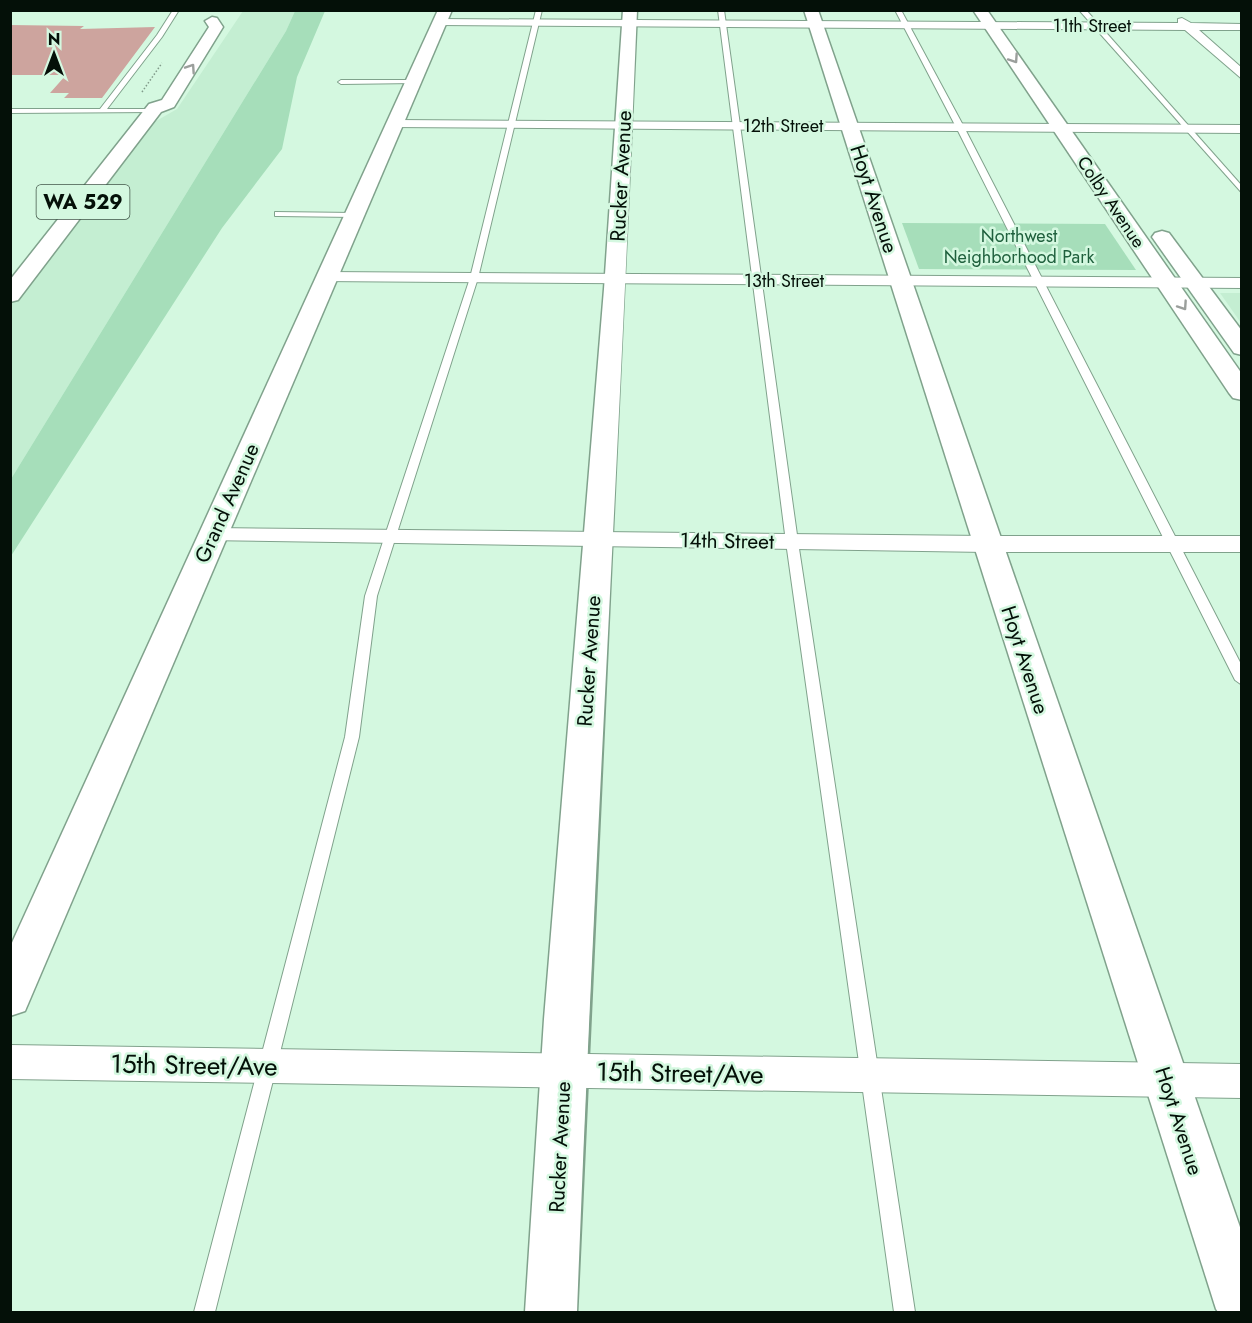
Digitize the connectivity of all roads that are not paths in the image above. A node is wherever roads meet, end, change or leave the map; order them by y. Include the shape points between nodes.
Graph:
1 (176, 10) edge
2 (539, 10) edge
3 (898, 10) edge
4 (1082, 10) edge
5 (1171, 10) edge
6 (215, 16) edge
7 (442, 16) edge
8 (630, 17) edge
9 (722, 18) edge
10 (814, 18) edge
11 (995, 18) edge
12 (536, 23) junction
13 (905, 26) junction
14 (1096, 27) junction
15 (1188, 27) junction
16 (1242, 27) edge
17 (1242, 75) edge
18 (341, 82) dead end
19 (414, 82) junction
20 (69, 110) junction
21 (153, 110) junction
22 (10, 111) edge
23 (102, 111) junction
24 (60, 120) dead end
25 (396, 124) junction
26 (513, 125) junction
27 (625, 125) junction
28 (735, 126) junction
29 (850, 127) junction
30 (960, 127) junction
31 (1061, 128) junction
32 (1083, 128) junction
33 (1186, 129) junction
34 (1242, 129) edge
35 (1097, 147) dead end
36 (1242, 191) edge
37 (278, 214) dead end
38 (354, 215) junction
39 (1153, 225) dead end
40 (327, 277) junction
41 (474, 278) junction
42 (615, 279) junction
43 (756, 280) junction
44 (900, 282) junction
45 (1039, 282) junction
46 (1166, 283) junction
47 (1195, 283) junction
48 (1242, 283) edge
49 (10, 295) edge
50 (1242, 348) edge
51 (1242, 393) edge
52 (213, 535) junction
53 (389, 537) junction
54 (597, 540) junction
55 (792, 542) junction
56 (986, 544) junction
57 (1172, 544) junction
58 (1242, 544) edge
59 (1242, 680) edge
60 (10, 996) edge
61 (10, 1062) edge
62 (268, 1066) junction
63 (564, 1071) junction
64 (870, 1076) junction
65 (1166, 1080) junction
66 (1242, 1082) edge
67 (1242, 1309) edge
68 (204, 1312) edge
69 (551, 1312) edge
70 (905, 1312) edge

1 - 23 lane
2 - 12 lane
3 - 13 lane
4 - 14 lane
5 - 15 street
6 - 21 street, WA 529 via 216,27 168,103
7 - 12 street, 11th Street
7 - 19 street, Grand Avenue
8 - 9 street, 11th Street
8 - 12 street, 11th Street
8 - 27 street, Rucker Avenue
9 - 10 street, 11th Street
9 - 28 lane
10 - 13 street, 11th Street
10 - 29 street, Hoyt Avenue
11 - 13 street, 11th Street
11 - 14 street, 11th Street
11 -> 31 street, Colby Avenue
11 - 32 street, Colby Avenue
12 - 26 lane
13 - 30 lane
14 - 15 street, 11th Street
14 - 33 lane
15 - 16 street, 11th Street
15 - 17 street
18 - 19 lane
19 - 25 street, Grand Avenue
20 - 22 lane
20 - 23 lane
20 - 24 lane
21 - 23 lane
21 - 49 street, WA 529
25 - 26 street, 12th Street
25 - 38 street, Grand Avenue
26 - 27 street, 12th Street
26 - 41 lane
27 - 28 street, 12th Street
27 - 42 street, Rucker Avenue
28 - 29 street, 12th Street
28 - 43 lane
29 - 30 street, 12th Street
29 - 44 street, Hoyt Avenue
30 - 31 street, 12th Street
30 - 45 lane
31 - 32 street, 12th Street
31 - 46 street, Colby Avenue
32 - 33 street, 12th Street
32 - 35 street, Colby Avenue
33 - 34 street, 12th Street
33 - 36 lane
37 - 38 lane
38 - 40 street, Grand Avenue
39 - 47 street, Colby Avenue
40 - 41 street, 13th Street
40 - 52 street, Grand Avenue
41 - 42 street, 13th Street
41 - 53 lane
42 - 43 street, 13th Street
42 - 54 street, Rucker Avenue
43 - 44 street, 13th Street
43 - 55 lane
44 - 45 street, 13th Street
44 - 56 street, Hoyt Avenue
45 - 46 street, 13th Street
45 - 57 lane
46 - 47 street, 13th Street
46 -> 51 street, Colby Avenue
47 - 48 street, 13th Street
47 - 50 street, Colby Avenue
52 - 53 street, 14th Street
52 - 60 street, Grand Avenue
53 - 54 street, 14th Street
53 - 62 lane via 371,596 352,737
54 - 55 street, 14th Street
54 - 63 street, Rucker Avenue
55 - 56 street, 14th Street
55 - 64 lane
56 - 57 street, 14th Street
56 - 65 street, Hoyt Avenue
57 - 58 street, 14th Street
57 - 59 lane
61 - 62 street, 15th Street/Ave
62 - 63 street, 15th Street/Ave
62 - 68 lane
63 - 64 street, 15th Street/Ave
63 - 69 street, Rucker Avenue
64 - 65 street, 15th Street/Ave
64 - 70 lane
65 - 66 street, 15th Street/Ave
65 - 67 street, Hoyt Avenue

